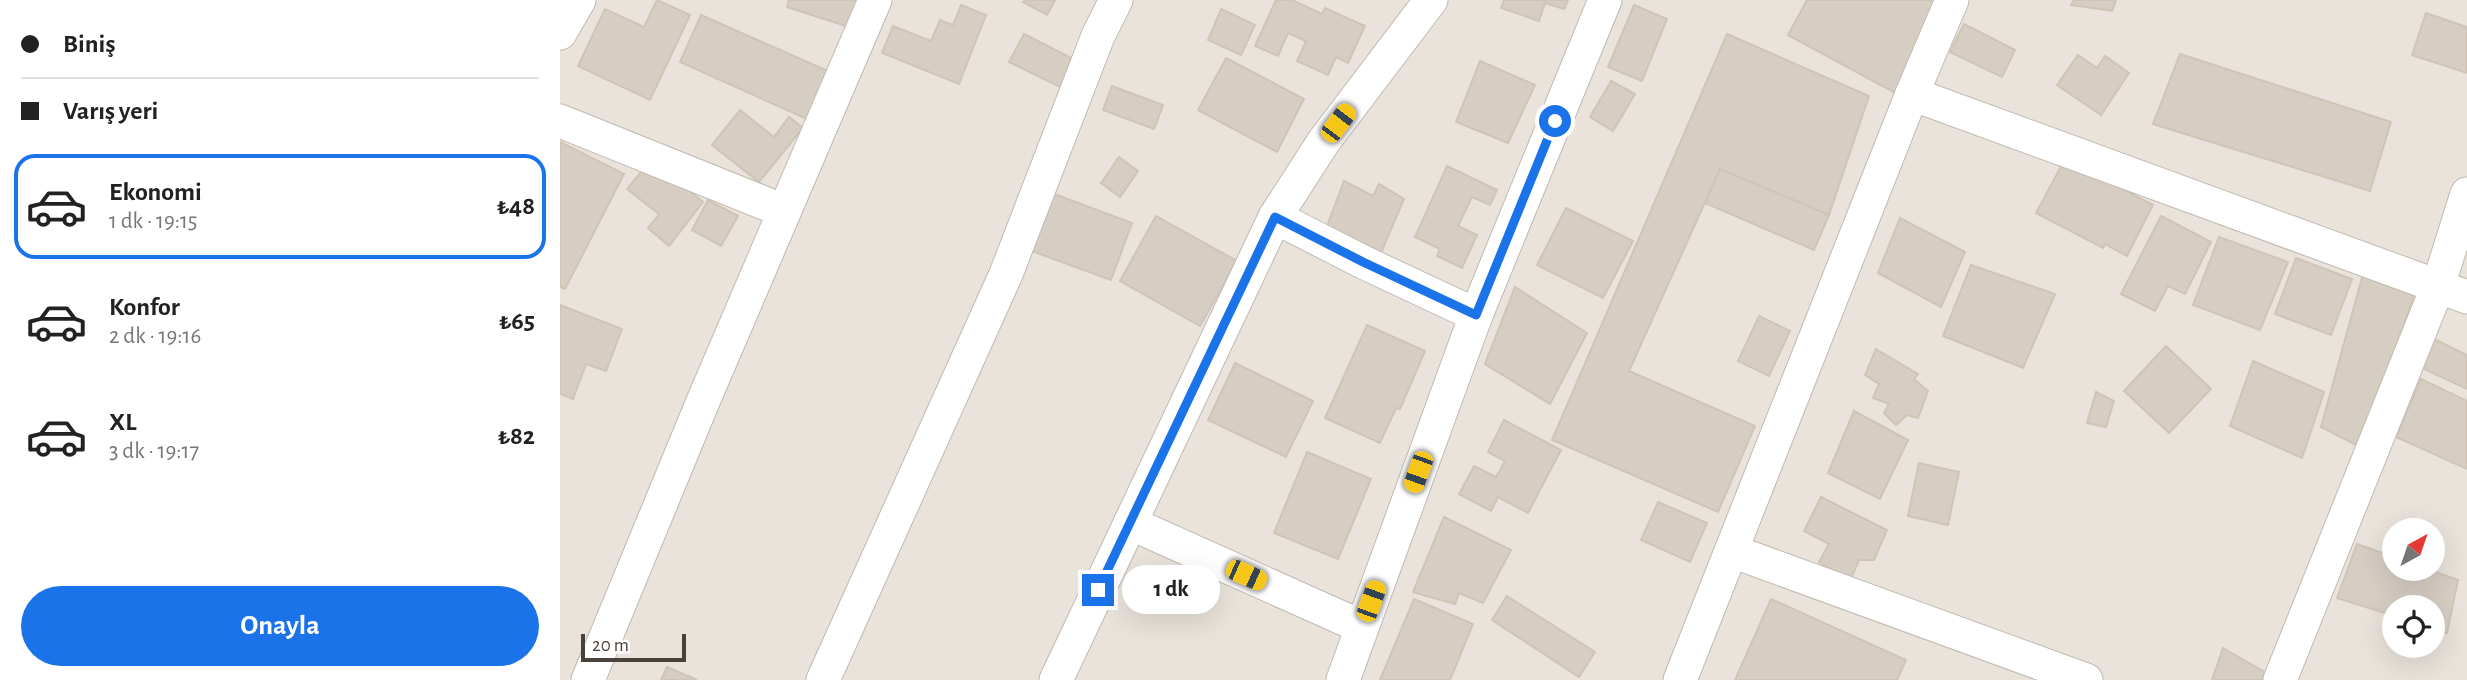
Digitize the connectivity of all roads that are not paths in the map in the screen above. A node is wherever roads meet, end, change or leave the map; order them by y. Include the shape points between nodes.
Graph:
1 (579, 0) edge
2 (875, 0) edge
3 (1116, 0) edge
4 (1431, 0) edge
5 (1605, 0) edge
6 (1952, 0) edge
7 (560, 33) edge
8 (1912, 94) junction
9 (560, 121) edge
10 (2467, 194) edge
11 (785, 211) junction
12 (1275, 217) junction
13 (2453, 291) edge
14 (1476, 315) junction
15 (1130, 523) junction
16 (1732, 551) junction
17 (1362, 627) junction
18 (560, 674) edge
19 (575, 680) edge
20 (587, 680) edge
21 (823, 680) edge
22 (1056, 680) edge
23 (1343, 680) edge
24 (1680, 680) edge
25 (2086, 680) edge
26 (2280, 680) edge

1 - 7 street
2 - 11 street
3 - 21 street via 1006,274
4 - 12 street via 1324,141
5 - 14 street
6 - 8 street
8 - 13 street
8 - 16 street
9 - 11 street
10 - 13 street
11 - 20 street
12 - 14 street
12 - 15 street
13 - 26 street
14 - 17 street
15 - 17 street
15 - 22 street
16 - 24 street
16 - 25 street
17 - 23 street
18 - 19 street

